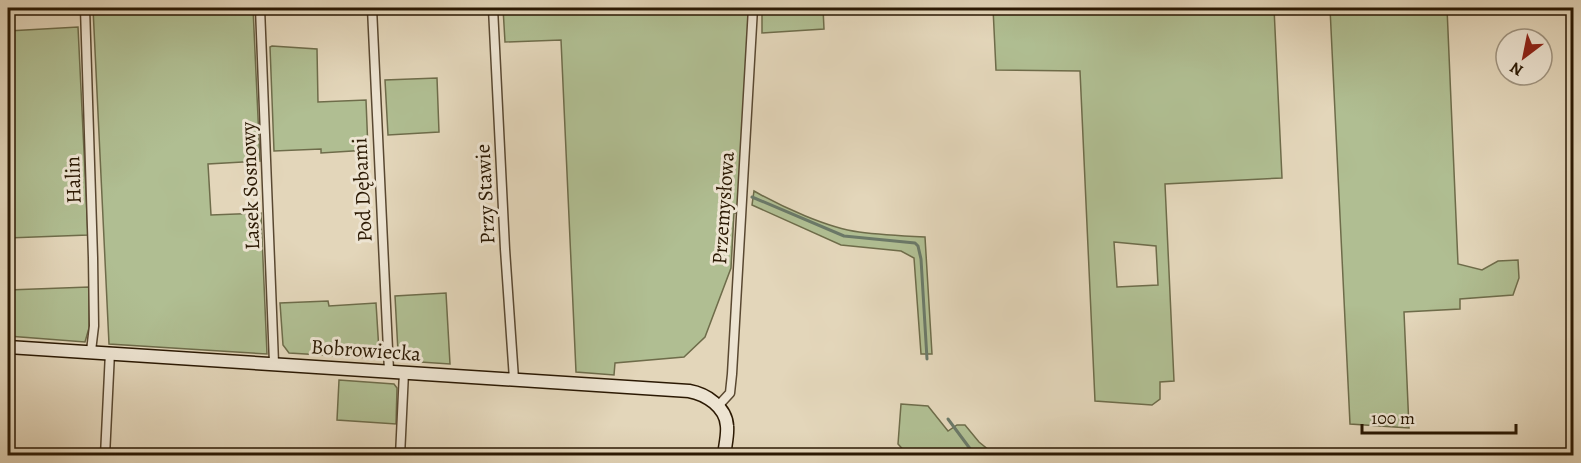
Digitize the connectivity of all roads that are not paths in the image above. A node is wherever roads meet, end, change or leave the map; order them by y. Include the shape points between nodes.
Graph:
1 (85, 8) edge
2 (260, 8) edge
3 (372, 8) edge
4 (493, 8) edge
5 (753, 8) edge
6 (8, 347) edge
7 (91, 351) junction
8 (110, 352) junction
9 (274, 363) junction
10 (388, 371) junction
11 (404, 372) junction
12 (514, 379) junction
13 (718, 406) junction
14 (105, 456) edge
15 (400, 456) edge
16 (724, 456) edge

1 - 7 street, Halin via 93,258
2 - 9 street, Lasek Sosnowy
3 - 10 street, Pod Dębami
4 - 12 street, Przy Stawie
5 - 13 street, Przemysłowa via 732,374 730,393
6 - 7 street, Bobrowiecka
7 - 8 street, Bobrowiecka
8 - 9 street, Bobrowiecka
8 - 14 street
9 - 10 street, Bobrowiecka
10 - 11 street, Bobrowiecka
11 - 12 street, Bobrowiecka
11 - 15 street
12 - 13 street, Bobrowiecka via 689,391 702,394
13 - 16 street via 727,425

